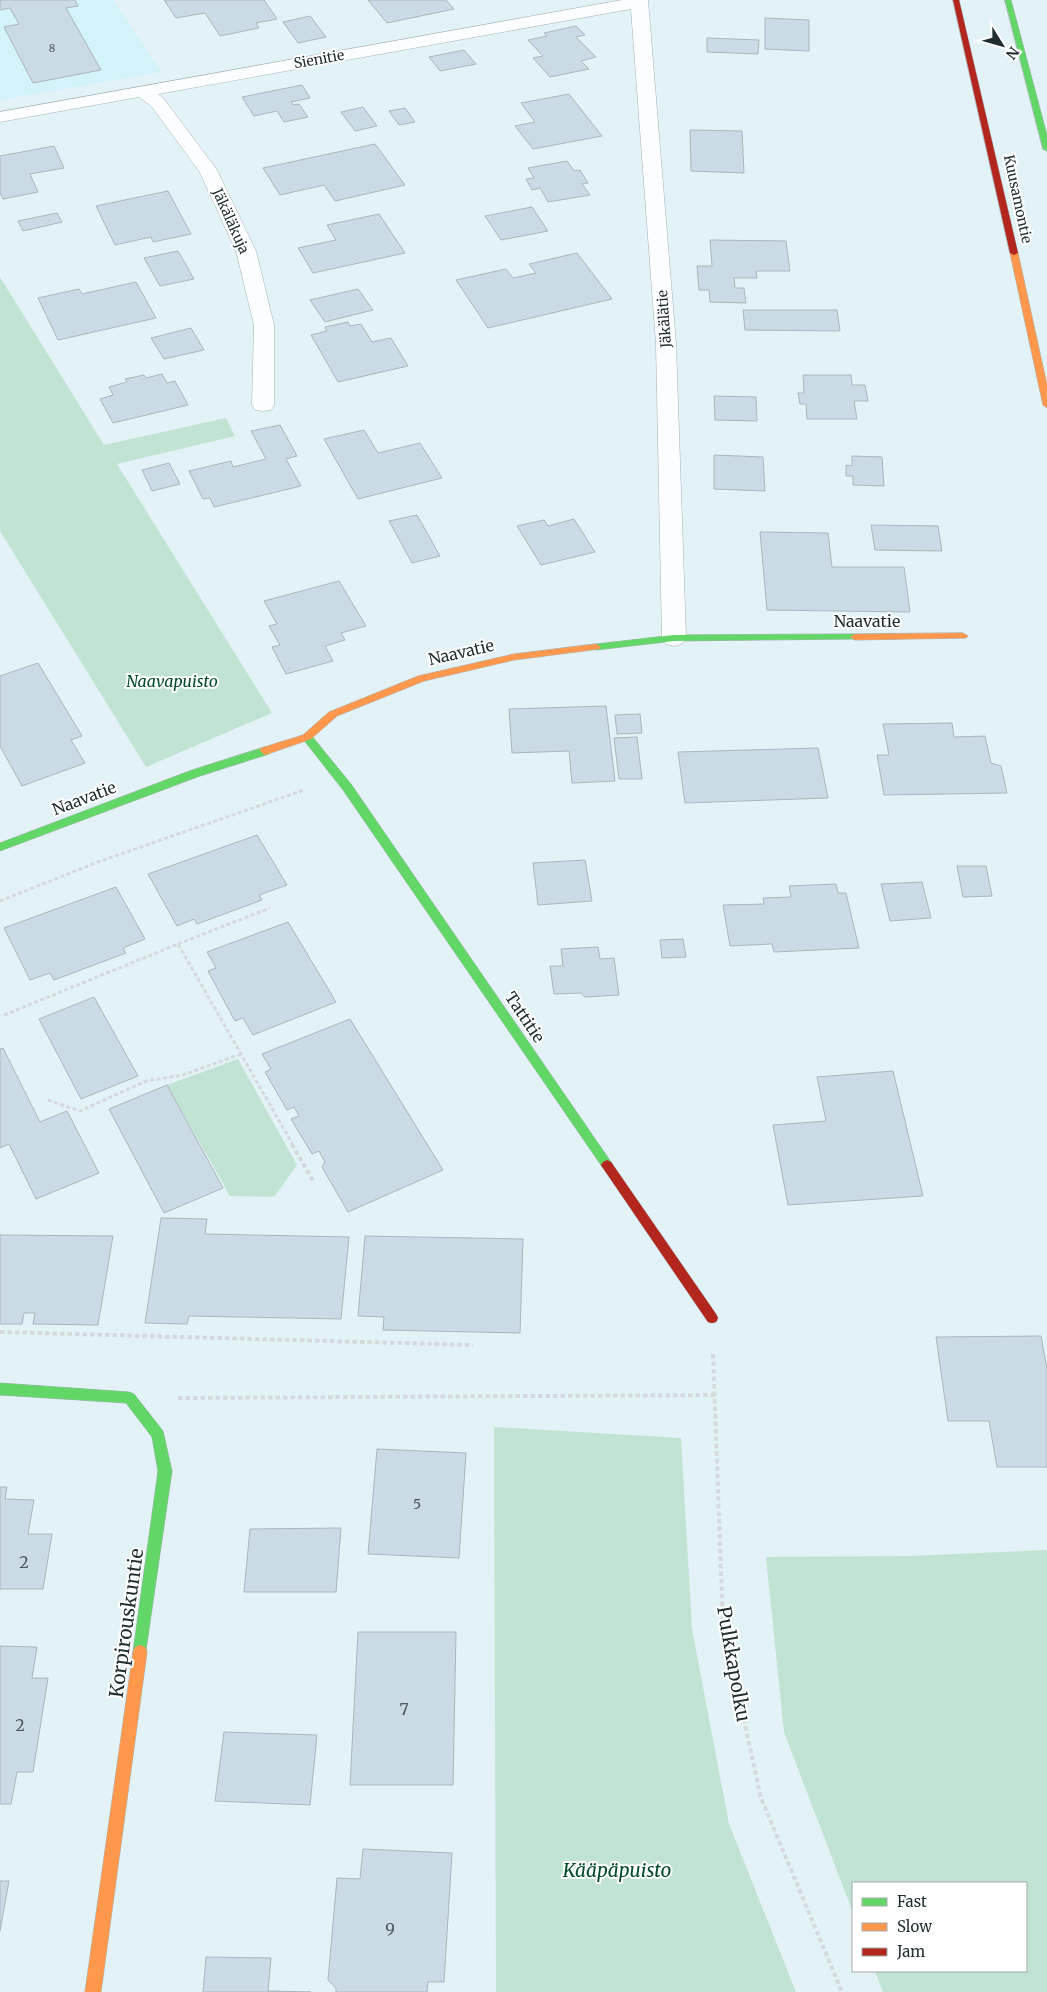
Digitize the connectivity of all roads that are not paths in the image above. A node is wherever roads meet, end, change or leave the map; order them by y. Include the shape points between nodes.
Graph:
1 (956, 0) edge
2 (1008, 0) edge
3 (639, 1) edge
4 (142, 91) junction
5 (0, 117) edge
6 (1047, 148) edge
7 (263, 405) dead end
8 (1047, 405) edge
9 (963, 636) dead end
10 (674, 638) junction
11 (307, 737) junction
12 (0, 848) edge
13 (712, 1318) road end
14 (0, 1389) edge
15 (94, 1992) edge

1 - 8 main road, Kuusamontie
2 - 6 main road
3 - 4 street, Sienitie
3 - 10 street, Jäkälätie via 666,344
4 - 5 street, Sienitie
4 - 7 street, Jäkäläkuja via 158,103 208,170 246,251 264,325
9 - 10 main road, Naavatie
10 - 11 main road, Naavatie via 514,657 421,678 333,714
11 - 12 main road, Naavatie via 196,773
11 - 13 main road, Tattitie via 347,788
14 - 15 main road, Korpirouskuntie via 129,1398 158,1435 165,1471

